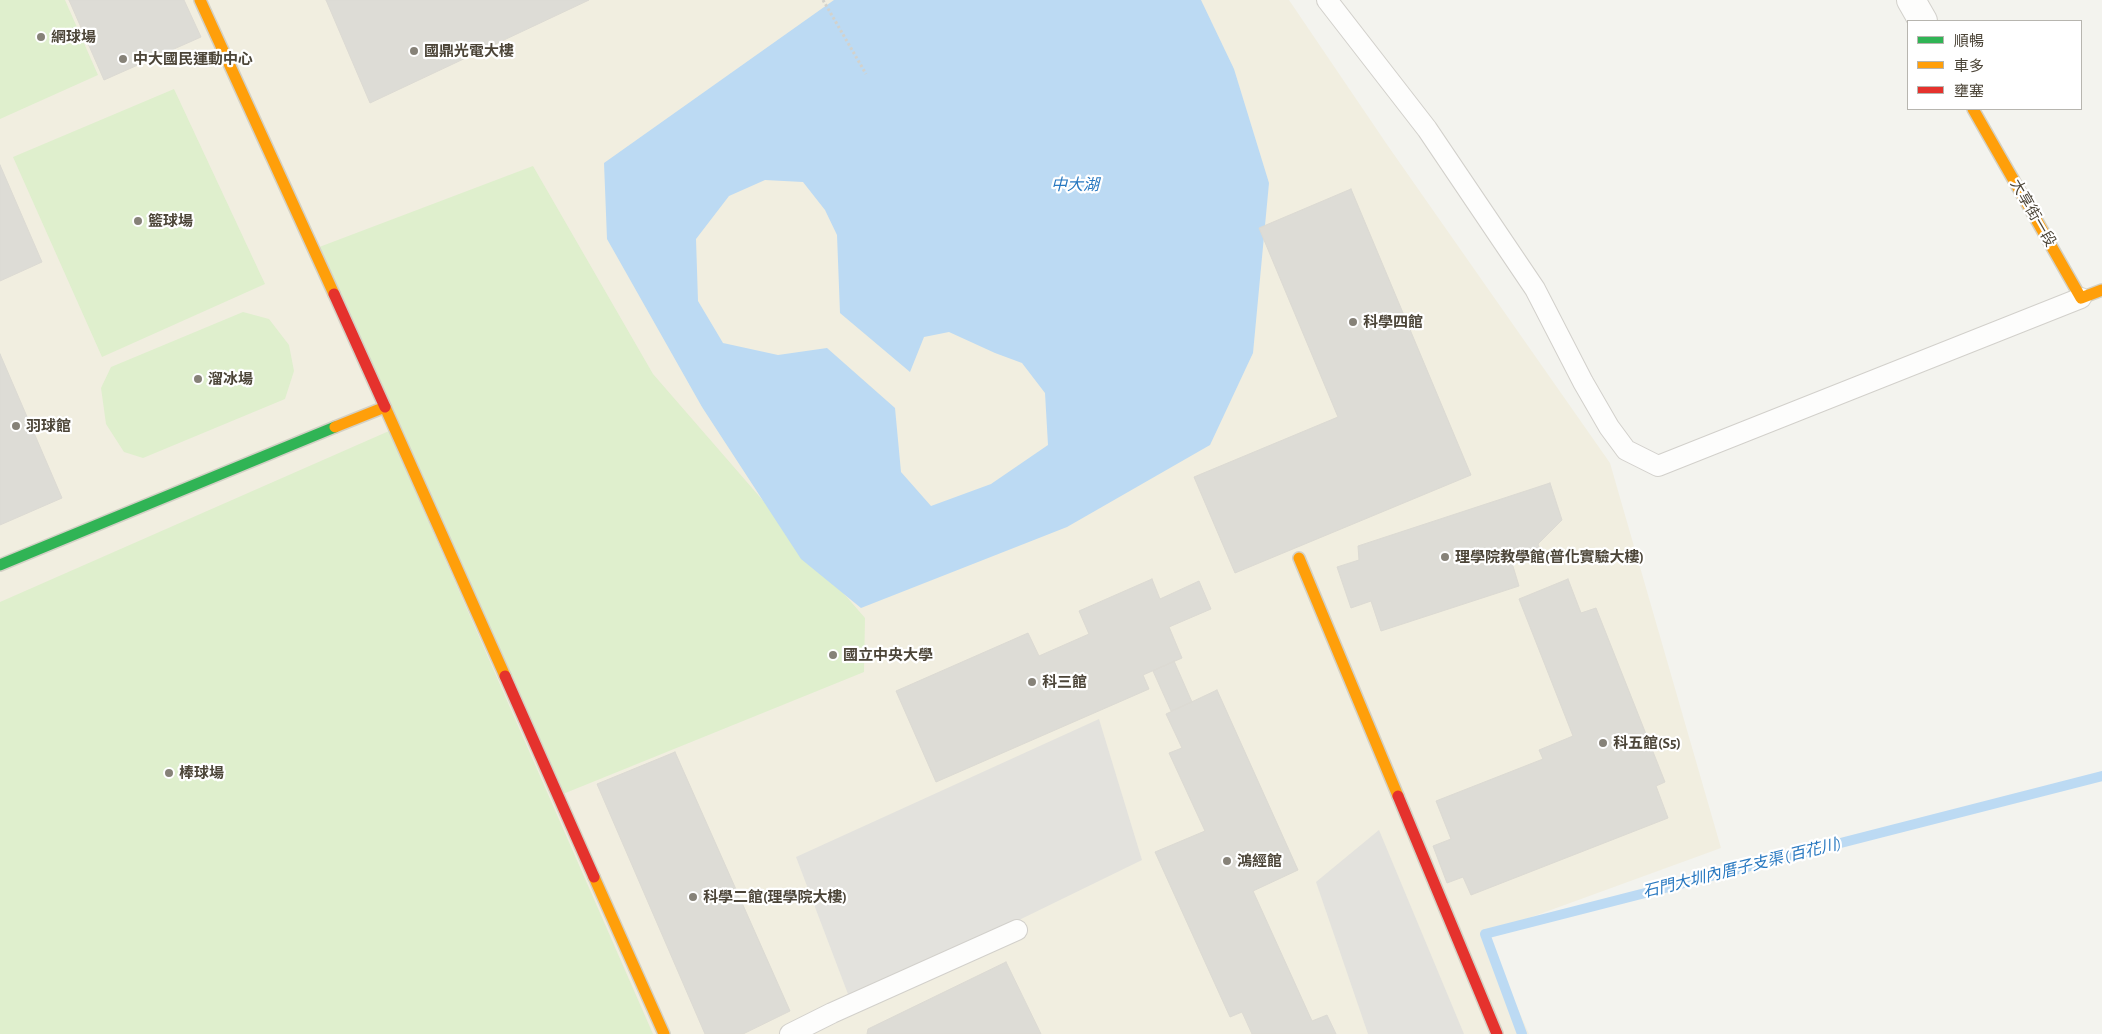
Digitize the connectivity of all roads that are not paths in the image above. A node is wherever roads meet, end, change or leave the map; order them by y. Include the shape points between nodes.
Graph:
1 (200, 0) edge
2 (1327, 0) edge
3 (1910, 0) edge
4 (1922, 20) edge
5 (1974, 110) edge
6 (2102, 290) edge
7 (2082, 298) junction
8 (385, 407) junction
9 (1299, 558) dead end
10 (0, 566) edge
11 (1017, 930) dead end
12 (664, 1034) edge
13 (790, 1034) edge
14 (1497, 1034) edge

1 - 8 street
2 - 7 lane via 1427,129 1535,289 1608,427 1626,450 1658,466
3 - 4 street
5 - 7 street, 大享街一段
6 - 7 street
8 - 10 street
8 - 12 street
9 - 14 street
11 - 13 lane

